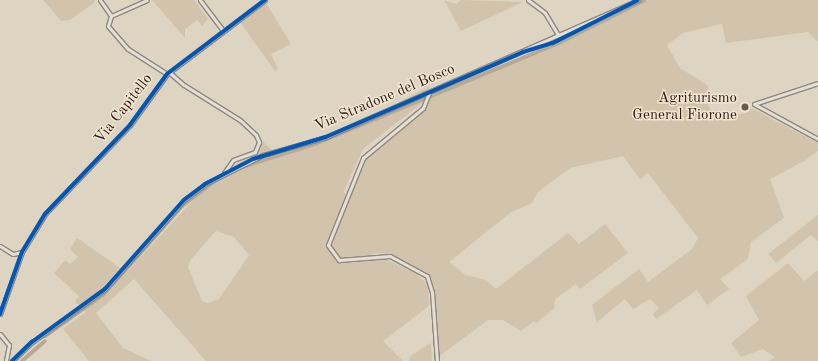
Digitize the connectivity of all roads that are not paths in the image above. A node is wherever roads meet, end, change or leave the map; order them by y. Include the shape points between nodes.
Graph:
1 (100, 0) edge
2 (147, 0) edge
3 (200, 0) edge
4 (265, 0) edge
5 (528, 0) edge
6 (638, 0) edge
7 (111, 16) junction
8 (223, 31) junction
9 (558, 35) junction
10 (169, 73) junction
11 (818, 84) edge
12 (429, 94) junction
13 (818, 139) edge
14 (224, 173) junction
15 (0, 246) edge
16 (22, 252) junction
17 (0, 314) edge
18 (0, 334) edge
19 (6, 361) edge
20 (12, 361) edge
21 (437, 361) edge

1 - 7 street
2 - 7 street
3 - 8 street
4 - 8 street, Via Capitello
5 - 9 street via 545,13
6 - 9 street, Via Stradone del Bosco
7 - 10 street via 108,26 128,49
8 - 10 street, Via Capitello
9 - 12 street, Via Stradone del Bosco
10 - 14 street via 246,125 256,135 258,147 226,166
10 - 16 street, Via Capitello via 130,126 45,214
11 - 13 street via 754,106 801,127
12 - 14 street, Via Stradone del Bosco via 326,137 263,155
12 - 21 street via 423,108 363,158 328,245 339,260 390,256 427,276 432,296
14 - 20 street, Via Stradone del Bosco via 184,200 105,290 32,342
15 - 16 street via 13,254
16 - 17 street, Via Capitello
18 - 19 street via 10,348

